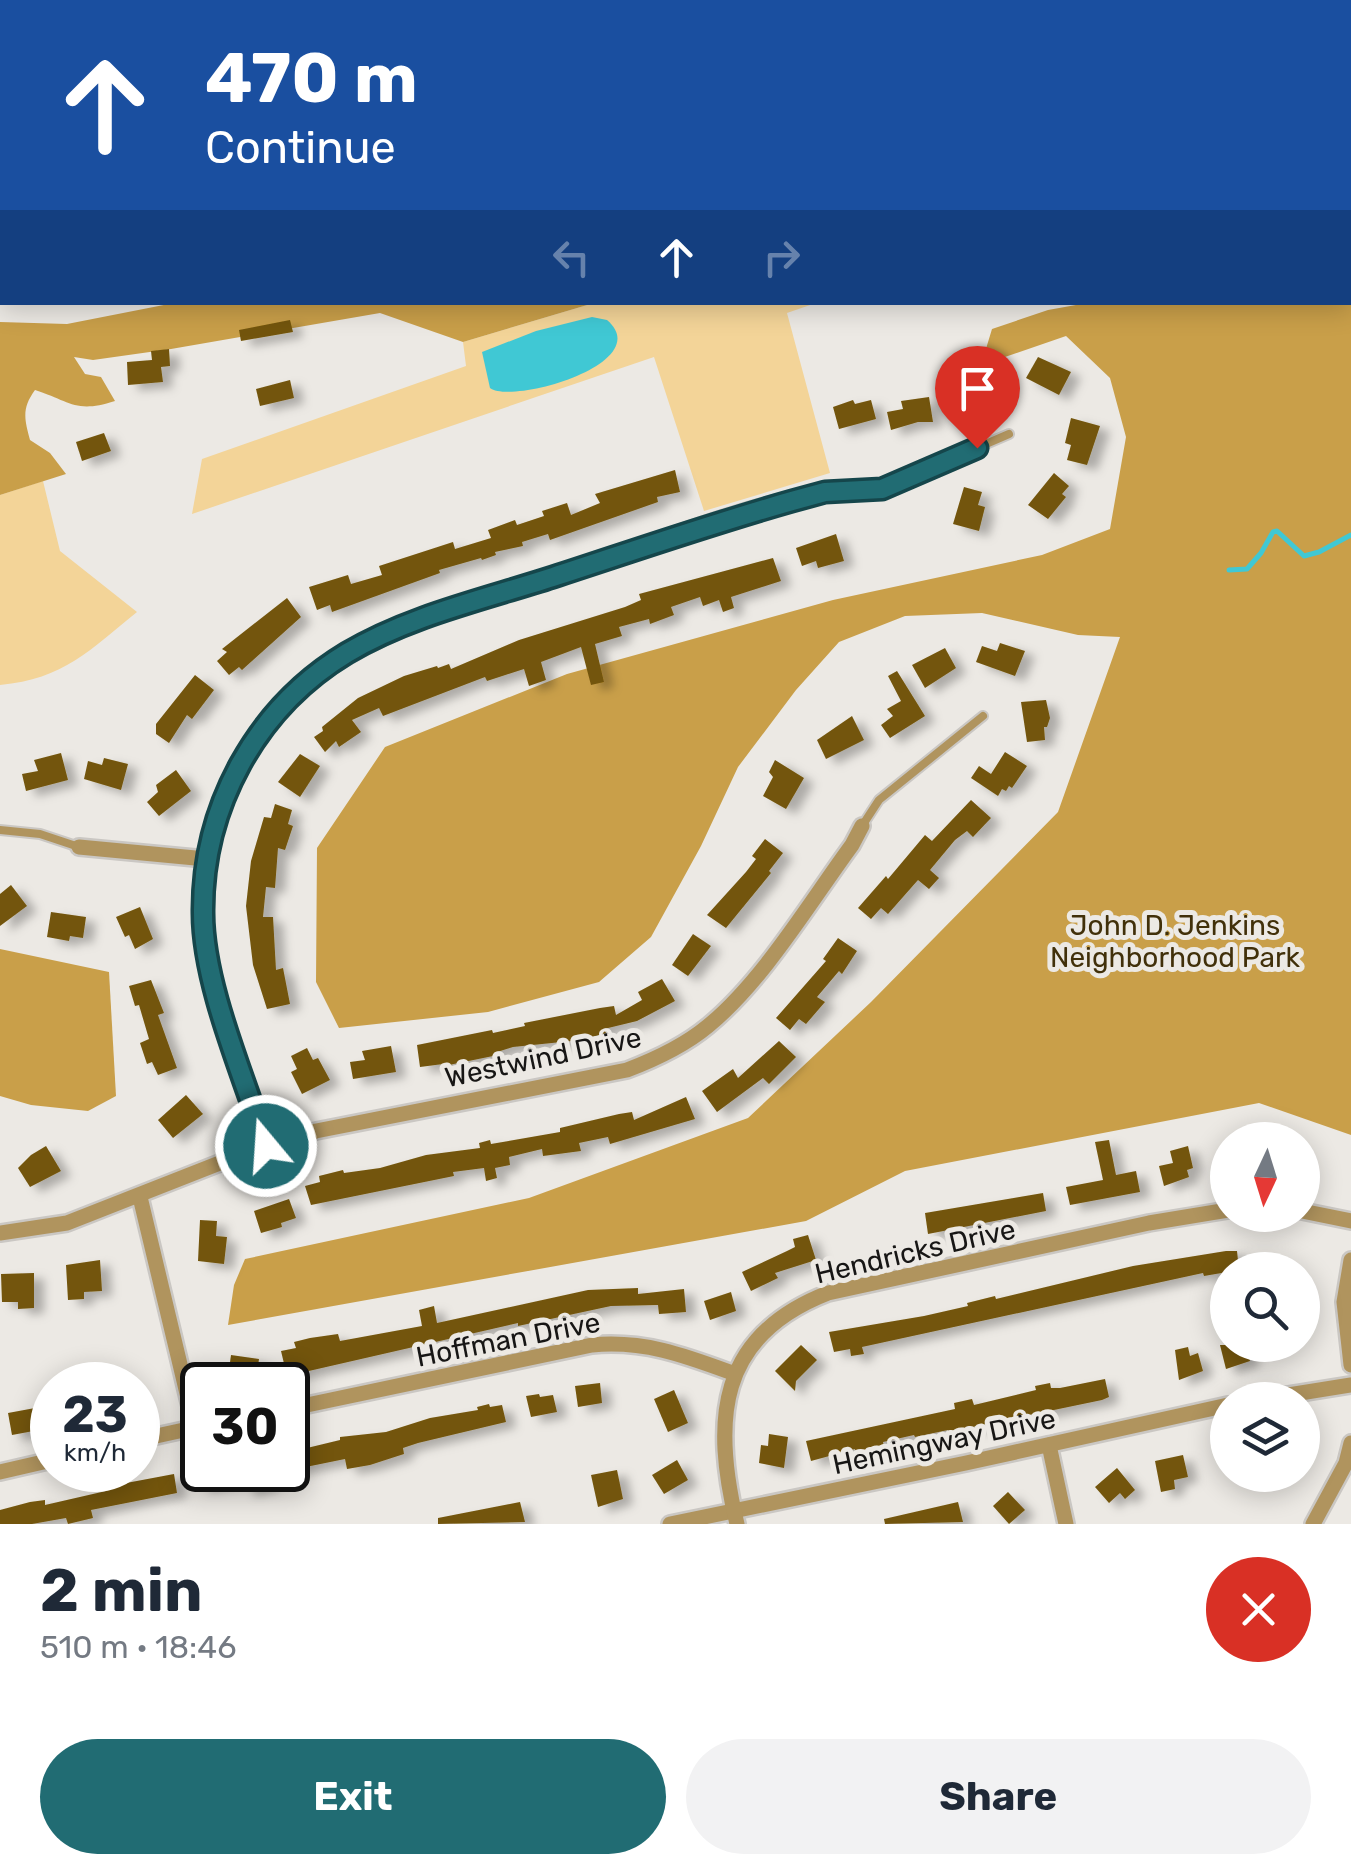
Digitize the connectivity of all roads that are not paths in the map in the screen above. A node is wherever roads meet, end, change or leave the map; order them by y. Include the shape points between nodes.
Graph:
1 (1009, 434) dead end
2 (882, 489) joint
3 (983, 716) dead end
4 (862, 826) joint
5 (0, 830) edge
6 (79, 846) joint
7 (206, 860) junction
8 (266, 1146) junction
9 (140, 1197) junction
10 (1210, 1213) edge
11 (1320, 1215) edge
12 (1351, 1221) edge
13 (0, 1233) edge
14 (1351, 1260) edge
15 (183, 1362) edge
16 (1351, 1365) edge
17 (735, 1374) junction
18 (1351, 1386) edge
19 (1320, 1391) edge
20 (310, 1404) edge
21 (1210, 1409) edge
22 (1351, 1443) edge
23 (1049, 1445) junction
24 (30, 1465) edge
25 (0, 1472) edge
26 (735, 1517) edge
27 (670, 1524) edge
28 (1066, 1524) edge
29 (1313, 1524) edge

1 - 2 lane
2 - 7 street via 825,492 726,520 452,609 350,652 298,690 254,740 225,793
3 - 4 lane via 880,800
4 - 8 street, Westwind Drive via 749,984 682,1045 627,1070 389,1114
5 - 6 lane
6 - 7 street
7 - 8 street via 202,915 209,963
8 - 9 street, Westwind Drive
9 - 13 street, Westwind Drive via 67,1223
9 - 15 street
10 - 17 street, Hendricks Drive via 828,1293 771,1325
11 - 12 street
14 - 16 street via 1344,1302
17 - 20 street, Hoffman Drive via 664,1348 603,1344
17 - 26 street, Hendricks Drive via 726,1396 723,1444
18 - 19 street
21 - 23 street, Hemingway Drive
22 - 29 street
23 - 26 street, Hemingway Drive
23 - 28 street
24 - 25 street
26 - 27 street, Hemingway Drive

